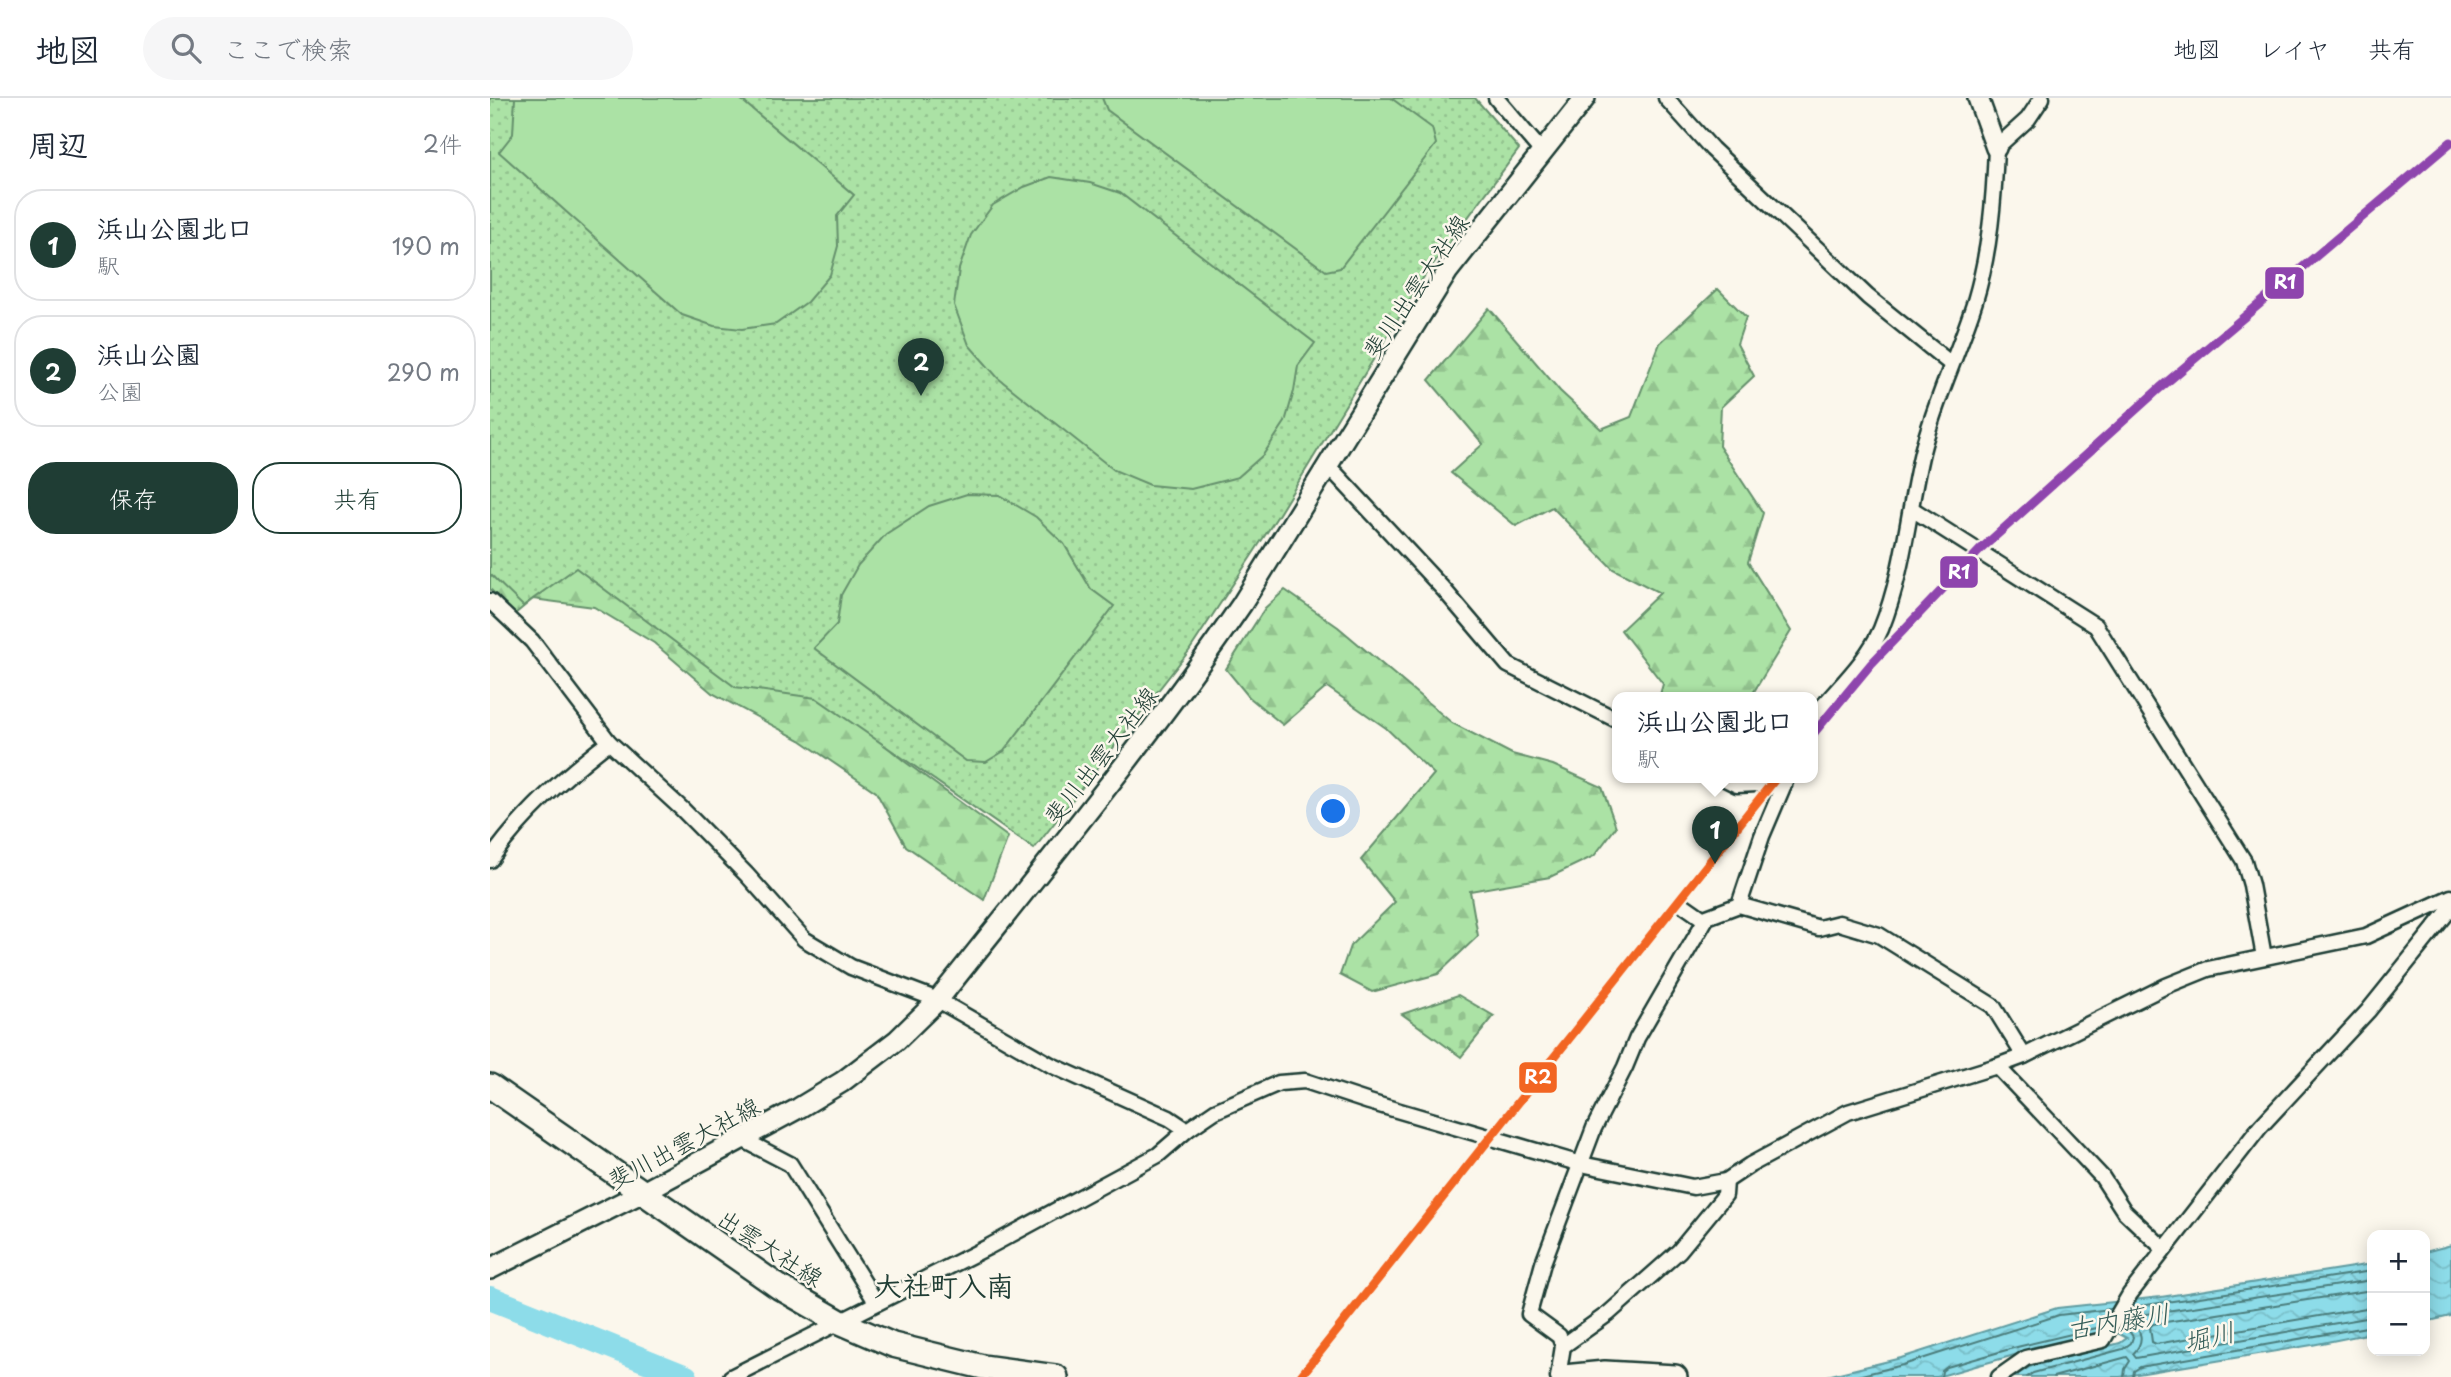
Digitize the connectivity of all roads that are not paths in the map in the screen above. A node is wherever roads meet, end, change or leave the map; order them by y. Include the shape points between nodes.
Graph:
1 (1496, 98) edge
2 (1585, 98) edge
3 (1666, 98) edge
4 (1978, 98) edge
5 (2042, 98) edge
6 (1996, 148) junction
7 (1542, 152) junction
8 (1951, 363) junction
9 (1327, 467) junction
10 (1912, 509) junction
11 (490, 601) edge
12 (1818, 712) edge
13 (1612, 717) edge
14 (609, 742) junction
15 (1732, 783) edge
16 (1758, 783) edge
17 (1785, 783) edge
18 (490, 860) edge
19 (2451, 897) edge
20 (1740, 905) junction
21 (1685, 906) dead end
22 (2451, 908) edge
23 (1705, 920) junction
24 (2264, 957) junction
25 (937, 1000) junction
26 (2024, 1056) junction
27 (1997, 1066) junction
28 (490, 1086) edge
29 (1187, 1130) junction
30 (742, 1139) junction
31 (1581, 1164) junction
32 (1726, 1181) junction
33 (643, 1192) junction
34 (2164, 1249) junction
35 (493, 1265) edge
36 (876, 1302) junction
37 (840, 1322) junction
38 (1563, 1346) junction
39 (733, 1376) edge
40 (1056, 1377) edge
41 (1561, 1377) edge
42 (1675, 1377) edge
43 (1999, 1377) edge

1 - 7 street
2 - 7 main road, 斐川出雲大社線
3 - 8 street via 1712,149 1868,297
4 - 6 main road
5 - 6 street via 2028,119
6 - 8 street via 1989,245 1975,302
7 - 9 main road, 斐川出雲大社線 via 1448,271
8 - 10 street via 1922,453
9 - 13 street via 1508,665
9 - 25 main road, 斐川出雲大社線 via 1210,651
10 - 12 street via 1900,569 1880,631
10 - 24 street via 2096,626 2244,861
11 - 14 street via 532,641
14 - 18 street via 561,780 509,832
14 - 25 street via 747,874 804,939 852,967
15 - 16 street
17 - 20 street
19 - 24 street via 2366,936
20 - 23 street
20 - 26 street via 1819,928 1839,923 1878,935 1993,1006
21 - 23 street
22 - 34 street via 2368,1011 2260,1127
23 - 31 street via 1637,1038
24 - 26 street via 2208,969 2166,986
25 - 29 street via 1051,1065
25 - 30 main road, 斐川出雲大社線 via 897,1040 842,1082
26 - 27 street
27 - 32 street via 1848,1112
27 - 34 street via 2102,1177 2124,1212
28 - 33 main road, 出雲大社線
29 - 31 street via 1215,1111 1279,1083 1305,1081
29 - 36 street via 1158,1155
30 - 33 main road, 斐川出雲大社線
30 - 36 street via 790,1164
31 - 32 street via 1693,1187
31 - 38 street via 1529,1314 1559,1336
32 - 38 street via 1725,1195 1679,1251 1609,1313
33 - 35 main road, 斐川出雲大社線
33 - 37 main road, 出雲大社線 via 779,1287
34 - 43 street via 2130,1294 2104,1340 2026,1358
36 - 37 street
37 - 39 street
37 - 40 main road, 出雲大社線 via 892,1345 983,1367
38 - 41 street
41 - 42 main road via 1605,1373

